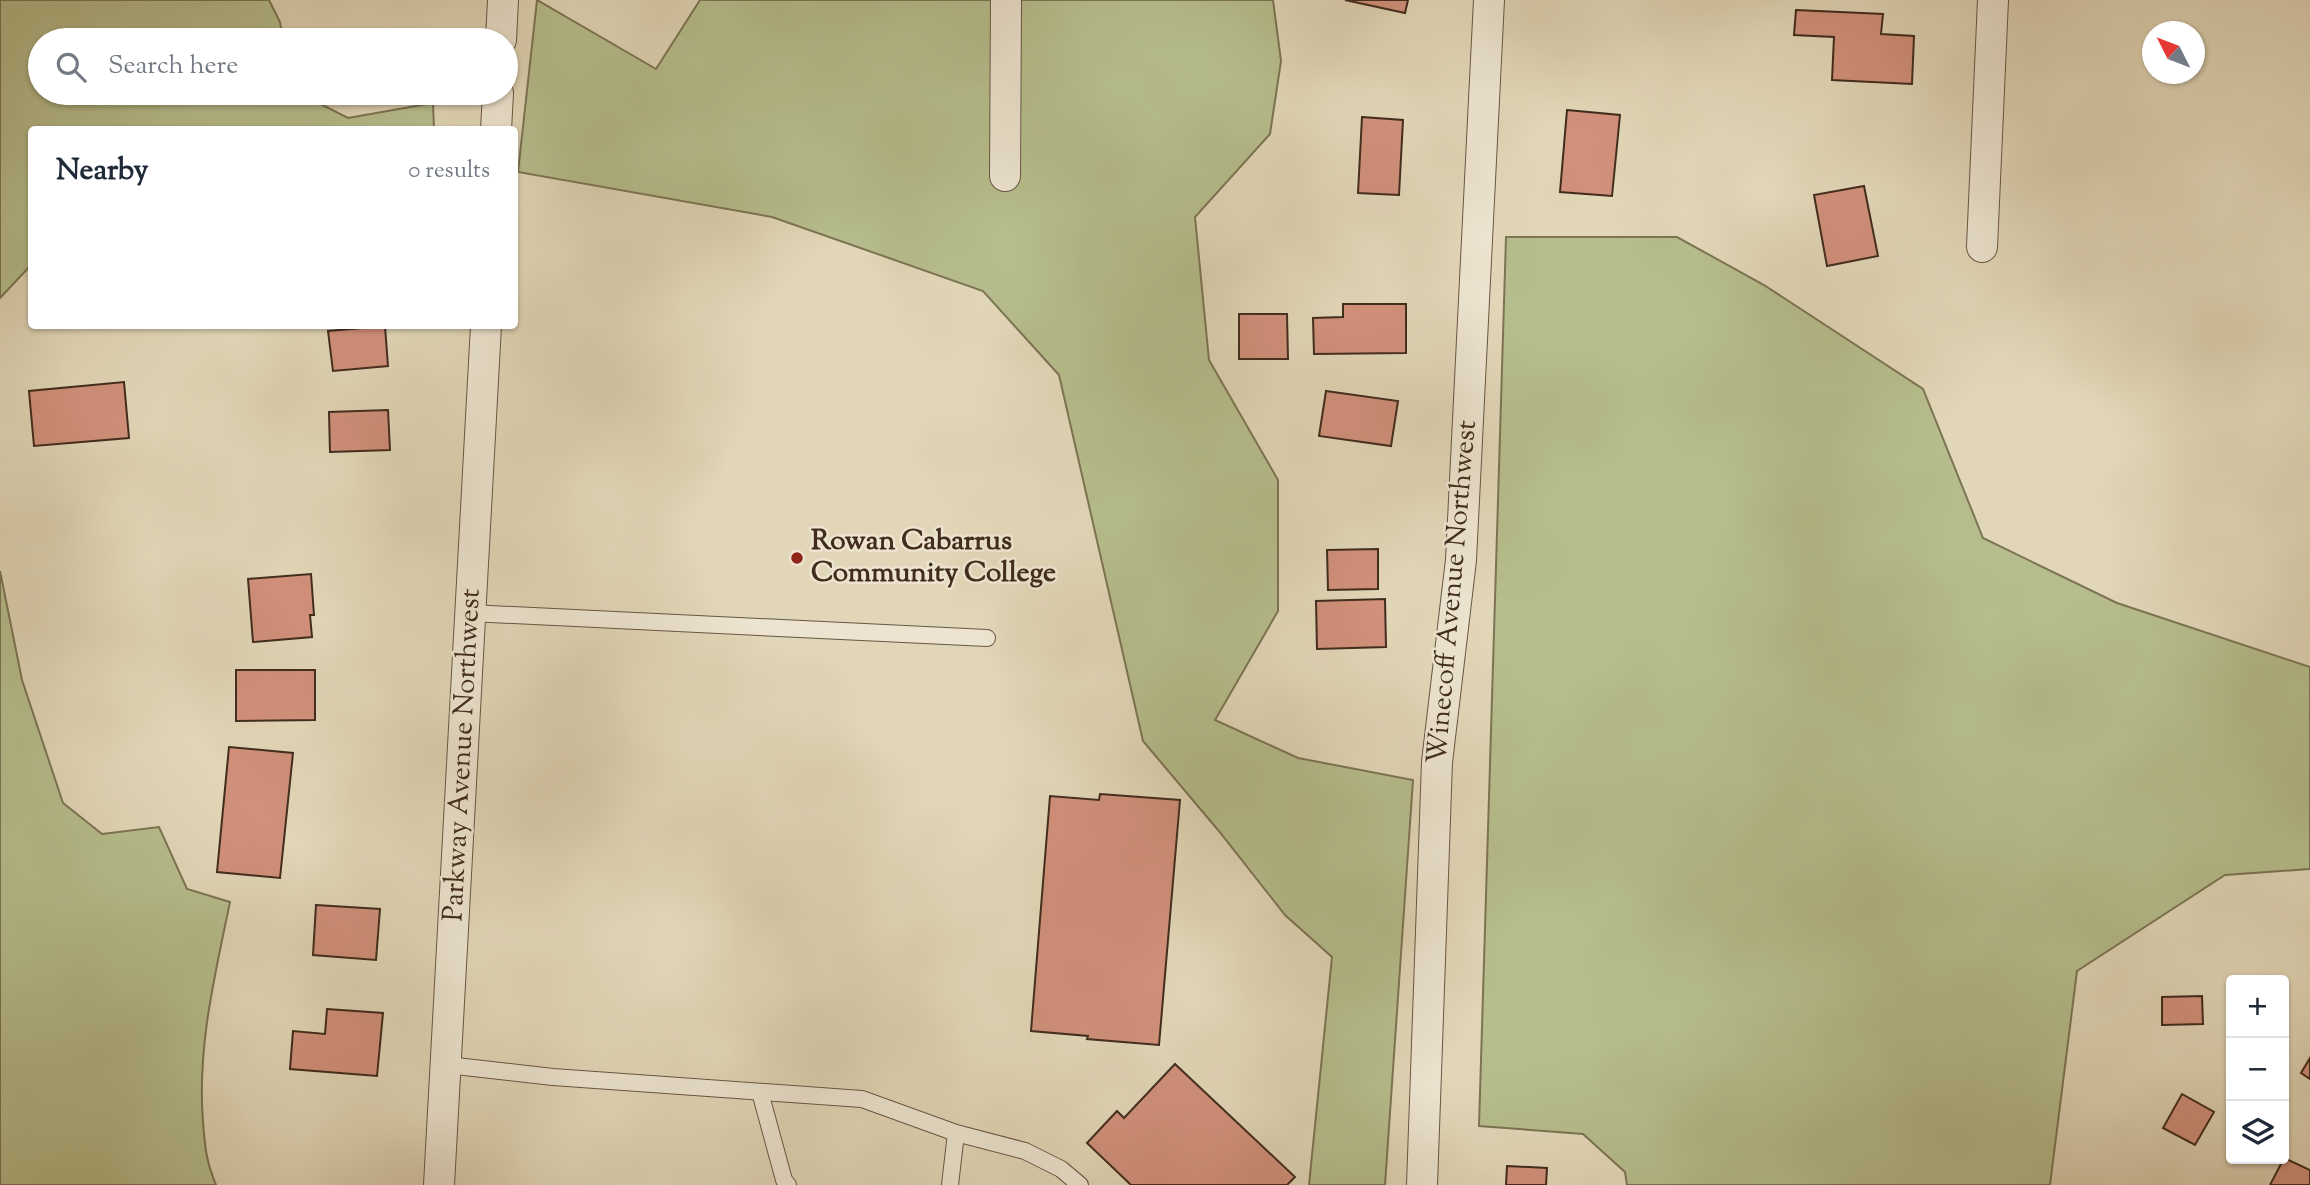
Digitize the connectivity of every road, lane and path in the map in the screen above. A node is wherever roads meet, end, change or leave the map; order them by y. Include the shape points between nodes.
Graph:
1 (503, 0) edge
2 (1006, 0) edge
3 (1489, 0) edge
4 (1993, 0) edge
5 (502, 28) edge
6 (497, 105) edge
7 (496, 126) edge
8 (1005, 176) dead end
9 (1982, 247) dead end
10 (486, 329) edge
11 (471, 613) junction
12 (987, 638) dead end
13 (447, 1065) junction
14 (760, 1092) junction
15 (956, 1133) junction
16 (439, 1185) edge
17 (788, 1185) edge
18 (950, 1185) edge
19 (1080, 1185) edge
20 (1422, 1185) edge

1 - 5 street
2 - 8 street
3 - 20 street, Winecoff Avenue Northwest via 1461,560 1437,762
4 - 9 street
6 - 7 street
10 - 11 street, Parkway Avenue Northwest
11 - 12 lane
11 - 13 street, Parkway Avenue Northwest
13 - 14 lane
13 - 16 street, Parkway Avenue Northwest
14 - 15 lane via 862,1099
14 - 17 lane
15 - 18 lane
15 - 19 lane via 1025,1151

